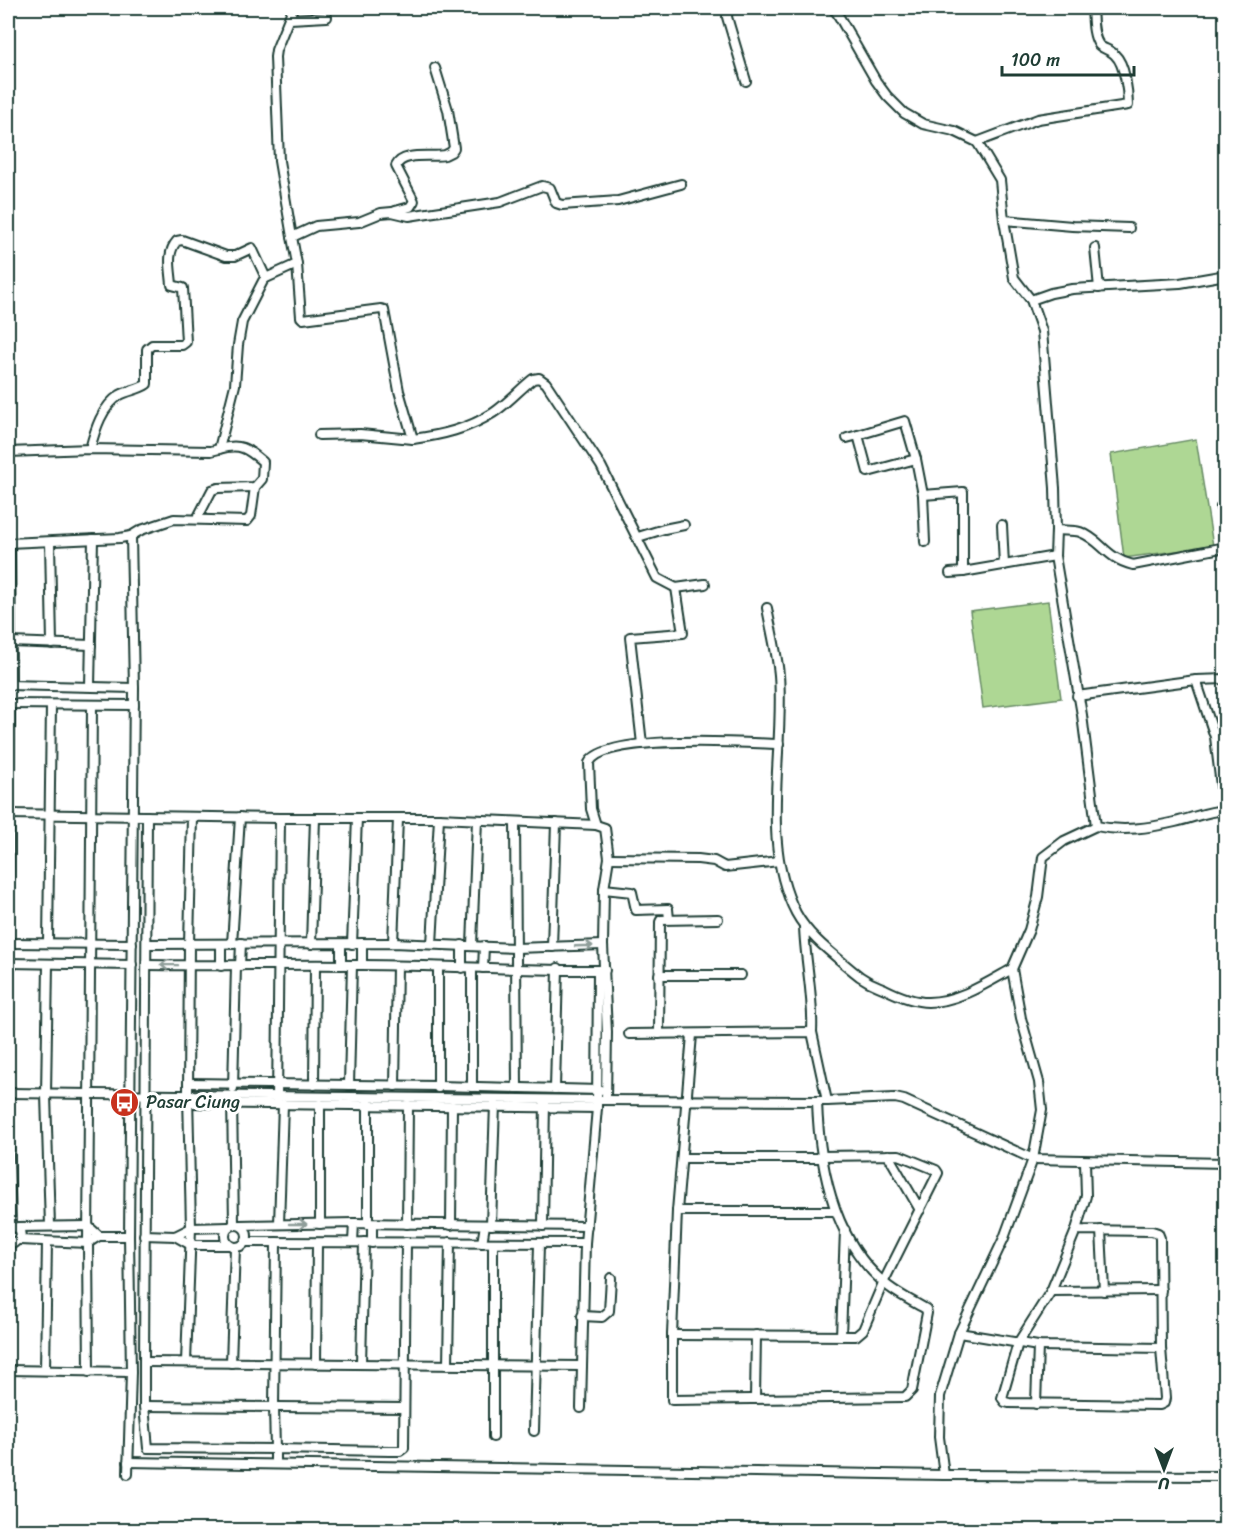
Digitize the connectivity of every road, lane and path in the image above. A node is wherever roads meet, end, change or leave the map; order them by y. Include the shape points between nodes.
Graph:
1 (293, 8) edge
2 (728, 8) edge
3 (832, 8) edge
4 (1092, 8) edge
5 (327, 17) dead end
6 (290, 18) junction
7 (435, 68) dead end
8 (746, 81) dead end
9 (977, 142) junction
10 (681, 184) dead end
11 (392, 212) junction
12 (1004, 220) junction
13 (1129, 228) dead end
14 (292, 237) junction
15 (1095, 248) dead end
16 (297, 264) junction
17 (1226, 275) edge
18 (266, 278) junction
19 (1099, 288) junction
20 (1031, 300) junction
21 (319, 435) dead end
22 (858, 435) junction
23 (847, 438) dead end
24 (413, 439) junction
25 (90, 449) junction
26 (219, 449) junction
27 (8, 452) edge
28 (916, 459) junction
29 (255, 487) junction
30 (923, 495) junction
31 (1226, 502) edge
32 (197, 519) junction
33 (684, 525) dead end
34 (1002, 525) dead end
35 (1226, 526) edge
36 (1056, 530) junction
37 (130, 536) junction
38 (638, 537) junction
39 (93, 539) junction
40 (50, 542) junction
41 (925, 542) dead end
42 (9, 543) edge
43 (1226, 547) edge
44 (1054, 556) junction
45 (1004, 565) junction
46 (963, 572) junction
47 (950, 573) dead end
48 (705, 584) dead end
49 (676, 588) junction
50 (767, 608) dead end
51 (11, 642) junction
52 (52, 644) junction
53 (91, 645) junction
54 (1196, 680) junction
55 (1226, 680) edge
56 (9, 685) edge
57 (90, 686) junction
58 (134, 688) junction
59 (1077, 696) junction
60 (9, 704) edge
61 (51, 705) junction
62 (92, 705) junction
63 (134, 705) junction
64 (642, 744) junction
65 (779, 744) junction
66 (1225, 810) edge
67 (48, 813) junction
68 (8, 814) edge
69 (91, 816) junction
70 (132, 816) junction
71 (147, 816) junction
72 (192, 817) junction
73 (240, 817) junction
74 (280, 818) junction
75 (315, 818) junction
76 (357, 818) junction
77 (440, 818) junction
78 (398, 819) junction
79 (477, 820) junction
80 (515, 822) junction
81 (556, 823) junction
82 (596, 825) junction
83 (1096, 826) junction
84 (609, 858) junction
85 (779, 861) junction
86 (604, 889) junction
87 (669, 919) junction
88 (718, 919) dead end
89 (804, 926) junction
90 (8, 943) edge
91 (48, 943) junction
92 (90, 943) junction
93 (236, 943) junction
94 (362, 943) junction
95 (393, 943) junction
96 (132, 944) junction
97 (147, 944) junction
98 (189, 944) junction
99 (221, 944) junction
100 (278, 944) junction
101 (311, 944) junction
102 (341, 944) junction
103 (352, 944) junction
104 (432, 944) junction
105 (462, 945) junction
106 (472, 945) junction
107 (603, 945) junction
108 (484, 946) junction
109 (552, 947) junction
110 (516, 948) junction
111 (8, 963) edge
112 (48, 964) junction
113 (89, 964) junction
114 (132, 964) junction
115 (147, 965) junction
116 (188, 965) junction
117 (277, 965) junction
118 (315, 965) junction
119 (341, 965) junction
120 (352, 965) junction
121 (362, 965) junction
122 (221, 966) junction
123 (238, 966) junction
124 (397, 966) junction
125 (438, 967) junction
126 (462, 968) junction
127 (483, 968) junction
128 (558, 968) junction
129 (472, 969) junction
130 (516, 969) junction
131 (1012, 969) junction
132 (602, 970) junction
133 (659, 975) junction
134 (741, 975) dead end
135 (812, 1032) junction
136 (629, 1034) dead end
137 (659, 1034) junction
138 (692, 1035) junction
139 (188, 1083) junction
140 (233, 1084) junction
141 (276, 1084) junction
142 (314, 1085) junction
143 (349, 1085) junction
144 (369, 1086) junction
145 (395, 1086) junction
146 (438, 1086) junction
147 (472, 1087) junction
148 (517, 1088) junction
149 (495, 1089) junction
150 (546, 1089) junction
151 (555, 1089) junction
152 (597, 1090) junction
153 (606, 1090) junction
154 (8, 1093) edge
155 (88, 1094) junction
156 (46, 1095) junction
157 (130, 1095) junction
158 (146, 1095) junction
159 (188, 1099) junction
160 (232, 1099) junction
161 (606, 1100) junction
162 (687, 1100) junction
163 (368, 1101) junction
164 (818, 1101) junction
165 (827, 1101) junction
166 (279, 1102) junction
167 (439, 1102) junction
168 (495, 1102) junction
169 (545, 1103) junction
170 (320, 1104) junction
171 (597, 1104) junction
172 (408, 1105) junction
173 (452, 1106) junction
174 (8, 1122) edge
175 (888, 1155) junction
176 (821, 1157) junction
177 (683, 1158) junction
178 (1033, 1159) junction
179 (1085, 1161) junction
180 (1226, 1162) edge
181 (920, 1210) junction
182 (677, 1211) junction
183 (835, 1211) junction
184 (354, 1223) junction
185 (279, 1224) junction
186 (320, 1224) junction
187 (370, 1224) junction
188 (408, 1224) junction
189 (234, 1225) junction
190 (452, 1225) junction
191 (488, 1225) junction
192 (50, 1226) junction
193 (88, 1226) junction
194 (504, 1226) junction
195 (543, 1226) junction
196 (586, 1226) junction
197 (10, 1227) edge
198 (191, 1228) junction
199 (845, 1230) junction
200 (1076, 1230) junction
201 (1101, 1230) junction
202 (144, 1235) junction
203 (99, 1236) junction
204 (129, 1236) junction
205 (175, 1236) junction
206 (20, 1240) junction
207 (8, 1241) edge
208 (47, 1242) junction
209 (246, 1242) junction
210 (276, 1242) junction
211 (353, 1242) junction
212 (368, 1242) junction
213 (406, 1242) junction
214 (450, 1242) junction
215 (88, 1243) junction
216 (317, 1243) junction
217 (482, 1243) junction
218 (494, 1243) junction
219 (503, 1243) junction
220 (585, 1243) junction
221 (539, 1244) junction
222 (191, 1245) junction
223 (232, 1246) junction
224 (8, 1269) edge
225 (611, 1278) dead end
226 (883, 1283) junction
227 (1161, 1290) junction
228 (1051, 1291) junction
229 (1104, 1291) junction
230 (582, 1316) junction
231 (959, 1333) junction
232 (672, 1335) junction
233 (756, 1335) junction
234 (841, 1336) junction
235 (1018, 1343) junction
236 (1038, 1346) junction
237 (1161, 1348) junction
238 (144, 1362) junction
239 (186, 1362) junction
240 (231, 1363) junction
241 (274, 1363) junction
242 (316, 1364) junction
243 (361, 1364) junction
244 (405, 1364) junction
245 (448, 1365) junction
246 (494, 1365) junction
247 (536, 1366) junction
248 (581, 1366) junction
249 (8, 1370) edge
250 (45, 1370) junction
251 (89, 1372) junction
252 (131, 1372) junction
253 (755, 1399) junction
254 (1036, 1404) junction
255 (144, 1406) junction
256 (274, 1407) junction
257 (404, 1408) junction
258 (581, 1408) dead end
259 (534, 1431) dead end
260 (493, 1437) dead end
261 (275, 1449) junction
262 (128, 1462) junction
263 (275, 1464) junction
264 (128, 1474) dead end
265 (944, 1475) junction
266 (1226, 1476) edge

1 - 6 street
2 - 8 street
3 - 9 street via 876,81 904,113 923,124 954,131
4 - 9 street via 1094,32 1100,45 1117,55 1123,70 1128,105 1038,118
5 - 6 street
6 - 14 street via 275,57 279,161
7 - 11 street via 454,148 445,155 399,160 396,166 414,201 410,207
9 - 12 street via 1000,180
10 - 11 street via 618,201 559,205 544,186 500,202 409,216
11 - 14 street via 359,222 316,226
12 - 13 street
12 - 20 street via 1014,278
14 - 16 street
15 - 19 street
16 - 18 street
16 - 24 street via 303,319 384,310
17 - 19 street via 1180,283
18 - 25 street via 252,248 226,256 182,240 174,243 170,249 172,285 183,288 186,342 148,347 147,384 113,401 102,414
18 - 26 street via 242,322 235,385
19 - 20 street via 1051,293
20 - 36 street via 1042,331
21 - 24 street
22 - 23 street
22 - 28 street via 906,422
22 - 28 street via 868,472
24 - 38 street via 449,434 480,420 539,378 601,466
25 - 26 street
25 - 27 street
26 - 29 street via 244,448 262,462 262,479
28 - 30 street
29 - 32 street via 212,490
29 - 32 street via 248,521
30 - 41 street
30 - 46 street via 963,492
31 - 35 street via 1221,507
32 - 37 street via 174,519
33 - 38 street
34 - 45 street
36 - 43 street via 1078,531 1120,562 1133,565
36 - 44 street
37 - 39 street
37 - 58 street
38 - 49 street via 657,578
39 - 40 street
39 - 53 street
40 - 42 street
40 - 52 street
42 - 51 street
44 - 45 street
44 - 59 street
45 - 46 street
46 - 47 street
48 - 49 street
49 - 64 street via 683,633 630,637
50 - 65 street via 779,675
51 - 52 street
51 - 56 street
52 - 53 street
53 - 57 street
54 - 55 street
54 - 59 street
54 - 66 street via 1215,737
56 - 57 street
57 - 58 street
58 - 63 street
59 - 83 street
60 - 61 street
60 - 68 street
61 - 62 street
61 - 67 street
62 - 63 street
62 - 69 street
63 - 70 street
64 - 65 street
64 - 82 street via 610,749 591,759 591,809
65 - 85 street
66 - 83 street via 1138,829
67 - 68 street
67 - 69 street
67 - 91 street
68 - 90 street
69 - 70 street
69 - 92 street
70 - 71 street
70 - 96 street
71 - 72 street
71 - 97 street
72 - 73 street
72 - 98 street
73 - 74 street
73 - 93 street
74 - 75 street
74 - 100 street
75 - 76 street
75 - 101 street
76 - 78 street
76 - 103 street
77 - 78 street
77 - 79 street
77 - 104 street
78 - 95 street
79 - 80 street
79 - 106 street
80 - 81 street
80 - 110 street
81 - 82 street
81 - 109 street
82 - 84 street via 606,829
83 - 131 street via 1064,841 1043,857 1029,930
84 - 85 street via 698,859 725,867
84 - 86 street
85 - 89 street
86 - 87 street via 632,892 636,910 668,909
86 - 107 street
87 - 88 street
87 - 133 street via 660,922
89 - 131 street via 864,980 895,994 928,1002 956,997
89 - 135 street
90 - 91 street
91 - 92 street
92 - 96 street
92 - 113 street
93 - 99 street
93 - 100 street
93 - 123 street
94 - 95 street
94 - 103 street
94 - 121 street
95 - 104 street
96 - 114 street
97 - 98 street
97 - 115 street
98 - 99 street
98 - 116 street
99 - 122 street
100 - 101 street
100 - 117 street
101 - 102 street
102 - 103 street
102 - 119 street
104 - 105 street
105 - 106 street
105 - 126 street
106 - 108 street
109 -> 107 street
107 - 132 street
108 - 110 street
108 - 127 street
109 - 110 street
110 - 130 street
111 - 112 street
112 - 113 street
112 - 156 street
113 - 114 street
113 - 155 street
114 - 157 street
116 -> 115 street
115 - 158 street
116 - 122 street
116 - 139 street
117 - 118 street
117 - 123 street
117 - 141 street
118 - 119 street
118 - 142 street
119 - 120 street
120 - 121 street
120 - 143 street
121 - 124 street
122 - 123 street
123 - 140 street
124 - 125 street
124 - 145 street
125 - 126 street
125 - 146 street
126 - 129 street
127 - 129 street
127 - 130 street
128 - 130 street
128 - 132 street
128 - 151 street
129 - 147 street
130 - 148 street
131 - 178 street via 1039,1082 1042,1110
132 - 152 street
132 - 153 street
133 - 134 street
133 - 137 street
135 - 138 street
135 - 165 street
136 - 137 street
137 - 138 street
138 - 162 street
139 - 140 street
139 - 159 street
140 - 141 street
140 - 160 street
141 - 142 street
141 - 166 street
142 - 143 street
143 - 144 street
144 - 145 street
144 - 163 street
145 - 146 street
146 - 147 street
146 - 167 street
147 - 149 street
148 - 149 street
148 - 150 street
149 - 168 street
150 - 151 street
150 - 169 street
151 - 152 street
152 - 153 street
152 - 171 street
153 - 161 street
154 - 156 street
155 - 156 street
155 - 157 street
155 - 193 street
156 - 192 street
157 - 158 street
157 - 204 street
158 - 159 street
158 - 202 street
159 - 160 street
159 - 198 street
160 - 166 street
160 - 189 street
161 - 162 street
161 - 171 street
162 - 164 street
162 - 177 street
163 - 166 street
163 - 167 street
163 - 170 street
163 - 172 street
163 - 187 street
164 - 165 street
164 - 176 street
165 - 178 street via 904,1100
166 - 170 street
166 - 185 street
167 - 168 street
167 - 172 street
167 - 173 street
168 - 169 street
168 - 173 street
168 - 191 street
169 - 171 street
169 - 195 street
170 - 186 street
171 - 196 street
172 - 188 street
173 - 190 street
174 - 197 street
175 - 176 street
175 - 181 street
175 - 181 street via 898,1155 938,1173
176 - 177 street
176 - 183 street
177 - 182 street
178 - 179 street
178 - 231 street via 1004,1238
179 - 180 street
179 - 200 street via 1086,1196
181 - 226 street
182 - 183 street
182 - 232 street
183 - 199 street
184 - 186 street
184 - 187 street
184 - 211 street
185 -> 186 street
185 - 189 street
187 - 188 street
187 - 212 street
188 - 190 street
189 - 198 street
189 - 209 street via 247,1232
189 - 223 street via 225,1236
190 - 191 street
191 - 194 street
191 - 217 street
192 - 193 street
192 - 197 street
193 - 203 street
193 - 215 street
194 - 195 street
194 - 219 street
195 - 196 street
196 - 220 street
197 - 206 street via 22,1233
198 - 205 street
198 - 222 street
199 - 226 street via 858,1254
199 - 234 street
200 - 201 street
200 - 228 street
201 - 227 street via 1158,1233
201 - 229 street
202 - 205 street
202 - 238 street
203 - 204 street
203 - 215 street
204 - 252 street
205 - 222 street
206 - 207 street
206 - 208 street
207 - 224 street
208 - 215 street
208 - 250 street
209 - 210 street
209 - 223 street
210 - 216 street
210 - 241 street
211 - 212 street
211 - 216 street
212 - 213 street
212 - 243 street
213 - 214 street
213 - 244 street
214 - 217 street
214 - 245 street
215 - 251 street
216 - 242 street
217 - 218 street
218 - 219 street
218 - 246 street
219 - 221 street
220 - 221 street
220 - 230 street
221 - 247 street
222 - 223 street
222 - 239 street
223 - 240 street
225 - 230 street via 608,1314
226 - 234 street via 863,1330 856,1336
226 - 253 street via 927,1313 909,1395
227 - 229 street
227 - 237 street
228 - 229 street
228 - 235 street
230 - 248 street
231 - 235 street
231 - 265 street via 940,1395 939,1437
232 - 233 street
232 - 253 street via 672,1400
233 - 234 street
233 - 253 street
235 - 236 street
235 - 254 street via 1002,1398 1009,1403
236 - 237 street
236 - 254 street
237 - 254 street via 1165,1398 1160,1405
238 - 239 street
238 - 255 street
239 - 240 street
240 - 241 street
241 - 242 street
241 - 256 street
242 - 243 street
243 - 244 street
244 - 245 street
244 - 257 street
245 - 246 street
246 - 247 street
246 - 260 street
247 - 248 street
247 - 259 street
248 - 258 street
249 - 250 street
250 - 251 street
251 - 252 street
252 - 262 street
255 - 256 street
255 - 261 street via 148,1448
256 - 257 street
256 - 261 street
257 - 261 street via 404,1448 400,1451
261 - 263 street
262 - 263 street
262 - 264 street
263 - 265 street
265 - 266 street

